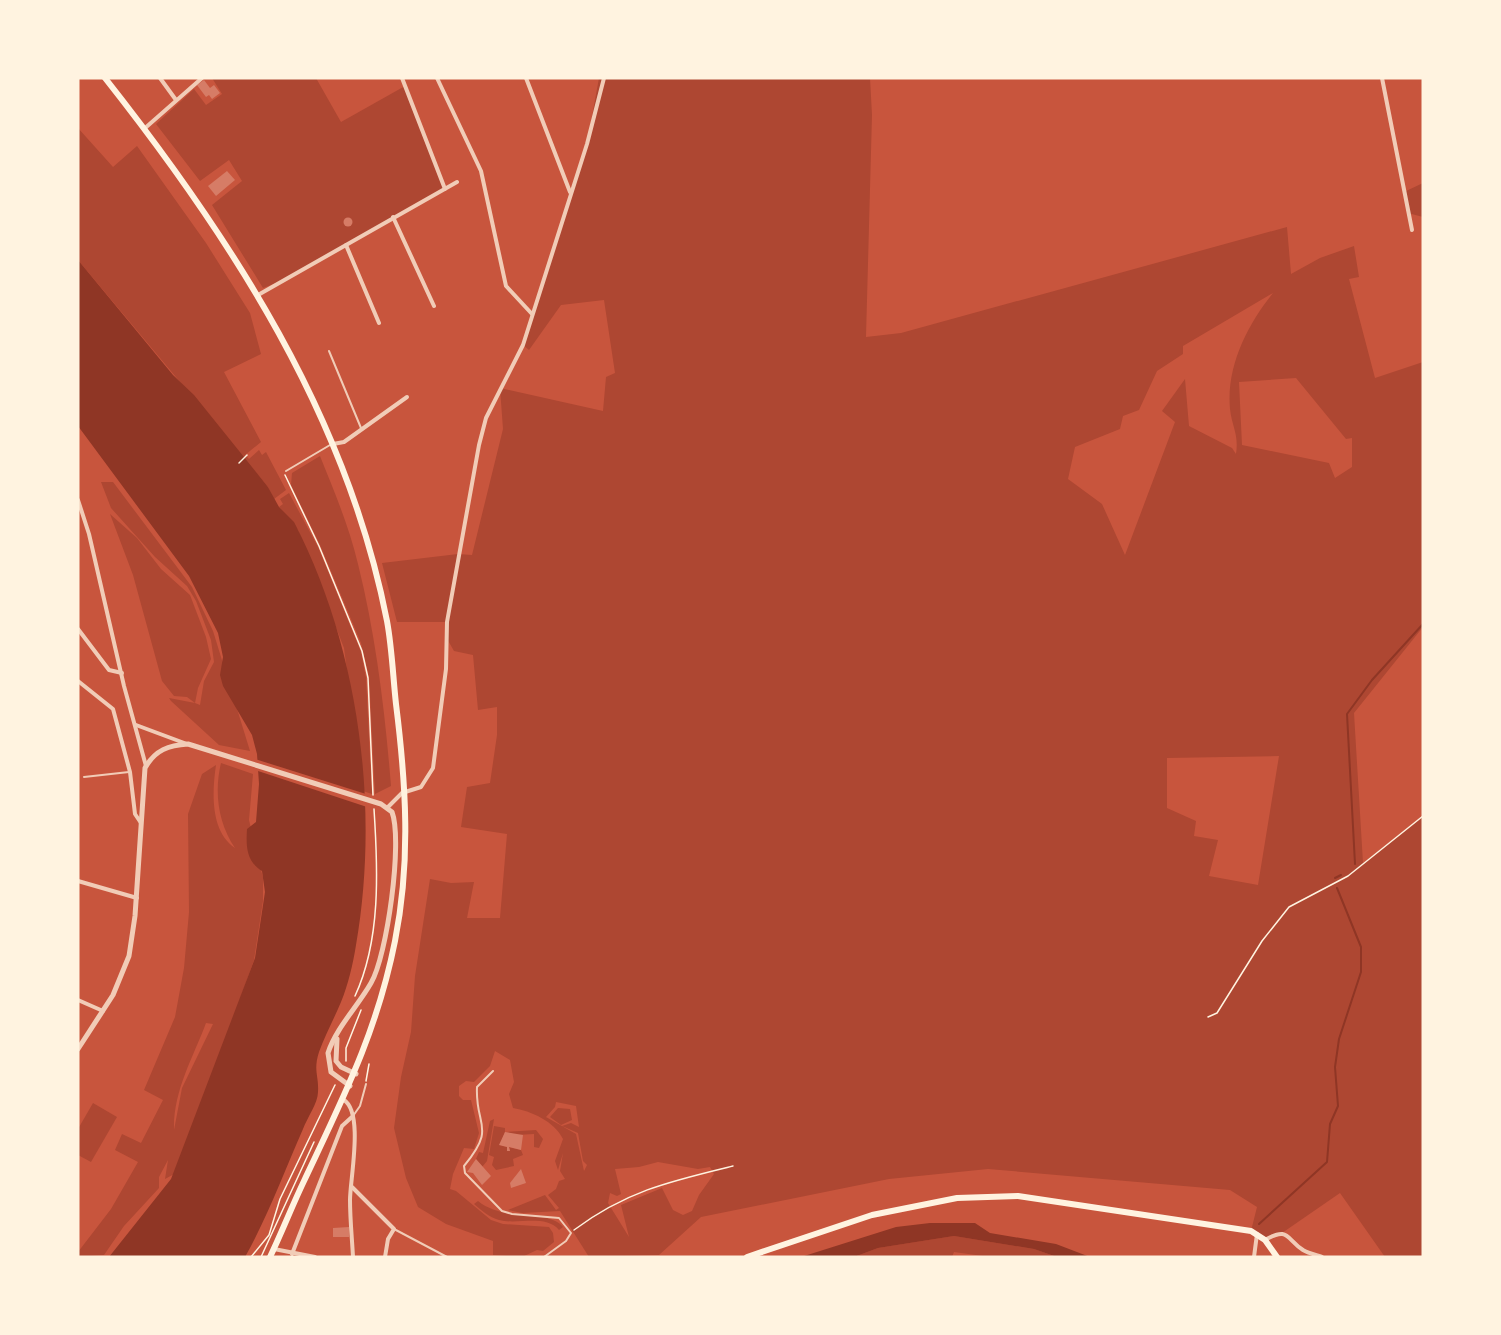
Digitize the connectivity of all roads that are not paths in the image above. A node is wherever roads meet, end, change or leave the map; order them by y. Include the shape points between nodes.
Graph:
1 (105, 78) edge
2 (160, 78) edge
3 (202, 78) edge
4 (402, 78) edge
5 (437, 78) edge
6 (526, 78) edge
7 (604, 78) edge
8 (1382, 78) edge
9 (176, 100) junction
10 (143, 130) junction
11 (457, 182) dead end
12 (446, 189) junction
13 (570, 193) junction
14 (393, 217) junction
15 (1412, 230) dead end
16 (346, 245) junction
17 (258, 295) junction
18 (434, 306) dead end
19 (532, 314) junction
20 (380, 323) dead end
21 (329, 351) dead end
22 (407, 397) dead end
23 (361, 428) junction
24 (332, 445) junction
25 (286, 471) road end
26 (78, 500) edge
27 (78, 629) edge
28 (122, 673) junction
29 (78, 681) edge
30 (136, 725) junction
31 (191, 744) junction
32 (146, 766) junction
33 (130, 772) junction
34 (84, 777) dead end
35 (384, 806) junction
36 (141, 824) junction
37 (78, 881) edge
38 (136, 898) junction
39 (78, 1000) edge
40 (104, 1011) junction
41 (338, 1036) junction
42 (78, 1049) edge
43 (493, 1071) dead end
44 (356, 1074) junction
45 (366, 1084) road end
46 (350, 1086) junction
47 (344, 1100) junction
48 (353, 1116) junction
49 (352, 1187) junction
50 (394, 1229) junction
51 (1257, 1233) junction
52 (1265, 1240) junction
53 (274, 1249) junction
54 (292, 1254) junction
55 (270, 1257) edge
56 (315, 1257) edge
57 (353, 1257) edge
58 (385, 1257) edge
59 (447, 1257) edge
60 (544, 1257) edge
61 (747, 1257) edge
62 (1254, 1257) edge
63 (1277, 1257) edge
64 (1322, 1257) edge

1 - 10 main road
2 - 9 street
3 - 9 street
4 - 12 street
5 - 19 street via 481,171 506,286
6 - 13 street
7 - 13 street
8 - 15 street
9 - 10 street
10 - 17 main road via 221,235
11 - 12 street
12 - 14 street
13 - 19 street
14 - 16 street
14 - 18 street
16 - 17 street
16 - 20 street
17 - 24 main road via 307,386
19 - 35 street via 523,345 486,418 479,445 447,622 446,669 433,768 421,787
21 - 23 lane
22 - 23 street
23 - 24 street via 344,442
24 - 25 lane
24 - 44 main road via 357,511 387,619 405,778 406,848 400,918 383,992
26 - 28 street
27 - 28 street via 109,670
28 - 30 street
29 - 33 street via 113,709
30 - 31 street
30 - 32 street
31 - 32 street via 162,750
31 - 35 street
32 - 36 street
33 - 34 lane
33 - 36 street via 135,814
35 - 41 street via 394,817 396,831 390,904 377,969
36 - 38 street
37 - 38 street
38 - 40 street via 127,964
39 - 40 street
40 - 42 street
41 - 44 street via 336,1061
41 - 46 street via 328,1053 328,1065 335,1077
43 - 60 lane via 477,1086 484,1133 464,1166 465,1173 502,1211 559,1218 571,1233
44 - 46 main road
45 - 48 lane
46 - 47 main road
47 - 48 street via 350,1104
47 - 53 main road
48 - 49 street
48 - 54 street via 342,1126
49 - 50 street
49 - 57 street
50 - 58 street
50 - 59 lane
51 - 52 main road
51 - 61 main road via 999,1196 918,1203
51 - 62 street
52 - 63 main road
52 - 64 street via 1288,1234 1304,1250
53 - 54 street
53 - 55 main road
54 - 56 street

